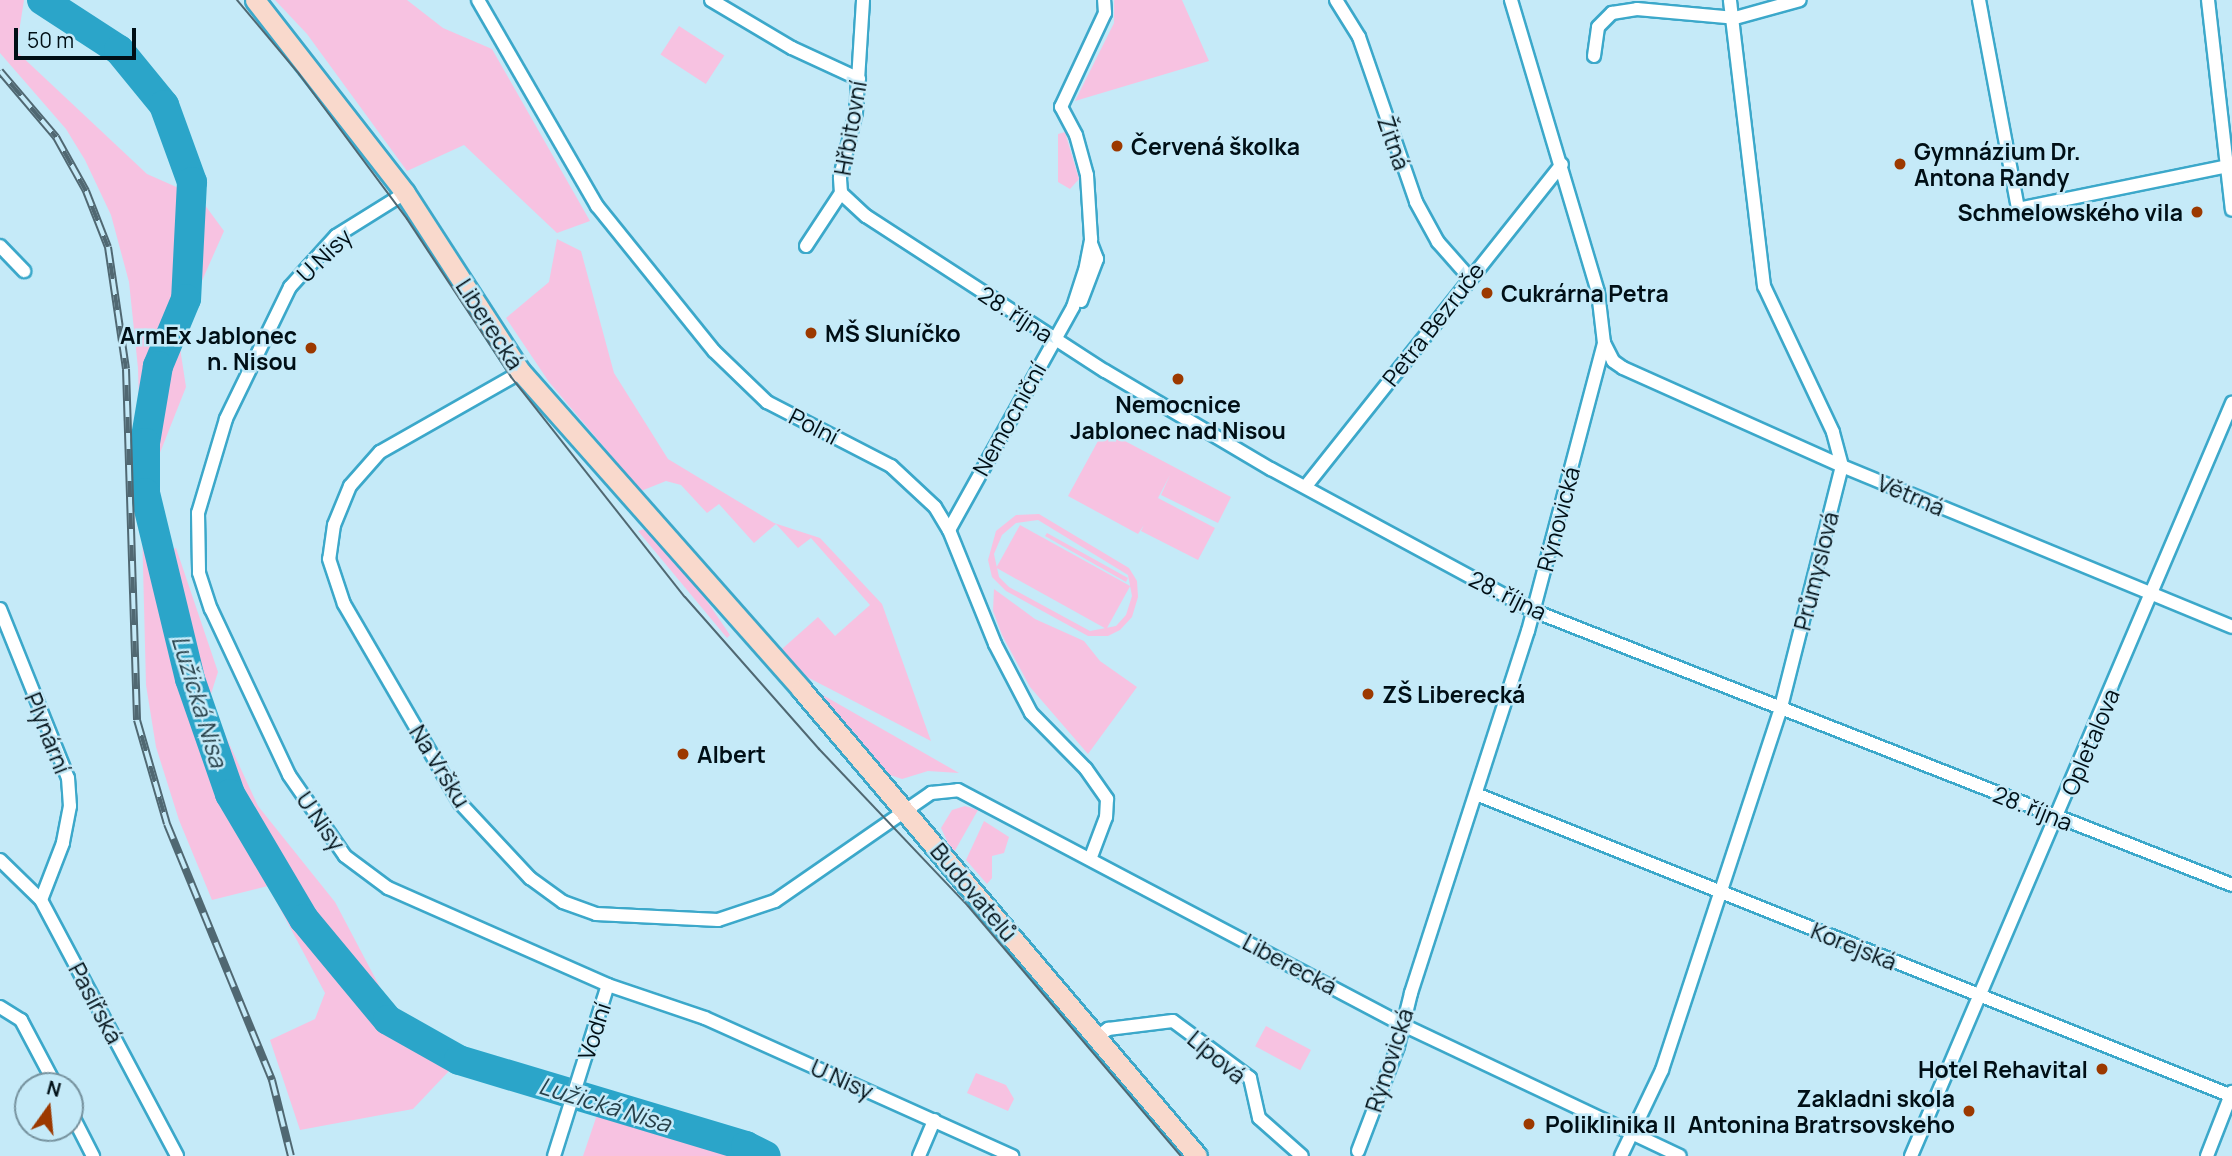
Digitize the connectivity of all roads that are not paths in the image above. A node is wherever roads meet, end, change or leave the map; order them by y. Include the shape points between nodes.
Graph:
1 (255, 0) edge
2 (478, 0) edge
3 (711, 0) edge
4 (863, 0) edge
5 (1104, 0) edge
6 (1336, 0) edge
7 (1511, 0) edge
8 (1730, 0) edge
9 (1800, 0) edge
10 (1979, 0) edge
11 (2208, 0) edge
12 (1735, 18) junction
13 (1594, 56) dead end
14 (859, 79) junction
15 (1562, 164) junction
16 (2228, 166) junction
17 (841, 192) junction
18 (405, 193) junction
19 (2232, 210) edge
20 (1091, 242) junction
21 (0, 246) edge
22 (806, 246) dead end
23 (24, 271) dead end
24 (1469, 277) junction
25 (1073, 307) junction
26 (1055, 339) junction
27 (1604, 343) junction
28 (521, 372) junction
29 (2232, 403) edge
30 (1842, 466) junction
31 (1306, 486) junction
32 (949, 530) junction
33 (2152, 596) junction
34 (0, 609) edge
35 (1534, 611) junction
36 (2232, 626) edge
37 (748, 631) joint
38 (1781, 707) junction
39 (1476, 794) junction
40 (906, 813) junction
41 (2057, 818) junction
42 (1091, 857) junction
43 (0, 860) edge
44 (2232, 885) edge
45 (1721, 892) junction
46 (41, 900) junction
47 (608, 985) junction
48 (1980, 997) junction
49 (0, 1007) edge
50 (1404, 1025) junction
51 (1097, 1037) junction
52 (49, 1072) edge
53 (2231, 1095) edge
54 (934, 1120) junction
55 (1633, 1134) junction
56 (84, 1138) edge
57 (1358, 1151) dead end
58 (93, 1156) edge
59 (177, 1156) edge
60 (554, 1156) edge
61 (919, 1156) edge
62 (1012, 1156) edge
63 (1197, 1156) edge
64 (1302, 1156) edge
65 (1621, 1156) edge
66 (1680, 1156) edge
67 (1911, 1156) edge
68 (2207, 1156) edge

1 - 18 main road, Liberecká
2 - 32 street, Polní via 618,235 744,382 767,402 891,466 917,487
3 - 14 street via 792,48
4 - 14 street, Hřbitovní
5 - 20 street, Nemocniční via 1105,13 1061,107 1076,135 1087,175
6 - 24 street, Žitná via 1363,48 1416,202 1438,242
7 - 15 street, Rýnovická
8 - 12 street, Průmyslová
9 - 12 street
10 - 16 street via 2018,209
11 - 16 street
12 - 13 street via 1637,9 1612,13 1598,27
12 - 30 street, Průmyslová via 1742,128 1764,286 1833,432
14 - 17 street, Hřbitovní
15 - 24 street, Petra Bezruče
15 - 27 street, Rýnovická via 1598,292
16 - 19 street
17 - 22 street, Hřbitovní
17 - 26 street, 28. října via 866,216
18 - 28 main road, Liberecká
18 - 47 street, U Nisy via 336,236 290,287 226,419 210,464 198,513 199,573 211,609 289,775 345,856 388,888
20 - 25 street, Nemocniční
20 - 25 street via 1074,275
21 - 23 street
24 - 31 street, Petra Bezruče
25 - 26 street, Nemocniční
26 - 31 street, 28. října
26 - 32 street, Nemocniční
27 - 30 street, Větrná via 1613,361 1623,368
27 - 35 street, Rýnovická
28 - 37 main road, Liberecká
28 - 40 street, Na Vršku via 380,452 350,486 334,525 329,559 344,604 460,803 530,878 564,902 596,914 718,920 775,901
29 - 33 street, Opletalova
30 - 33 street, Větrná
30 - 38 street, Průmyslová
31 - 35 street, 28. října
32 - 42 street, Polní via 995,644 1031,713 1086,769 1107,799 1107,817
33 - 36 street, Větrná
33 - 41 street, Opletalova
34 - 46 street, Plynární via 68,778 70,806 64,843
35 - 38 street, 28. října
35 - 39 street, Rýnovická
37 - 40 main road, Budovatelů
38 - 41 street, 28. října
38 - 45 street, Průmyslová
39 - 45 street, Korejská
39 - 50 street, Rýnovická
40 - 42 street, Liberecká via 931,793 958,790
40 - 51 main road, Budovatelů
41 - 44 street, 28. října
41 - 48 street, Opletalova
42 - 50 street, Liberecká
43 - 46 street, Pasířská
45 - 48 street, Korejská
45 - 55 street, Průmyslová via 1662,1070
46 - 59 street, Pasířská
47 - 54 street, U Nisy via 705,1018
47 - 60 street, Vodní
48 - 53 street, Korejská
48 - 67 street, Opletalova
49 - 52 street via 21,1020
50 - 55 street, Liberecká
50 - 57 street, Rýnovická
51 - 63 main road, Budovatelů
51 - 64 street, Lípová via 1108,1029 1173,1021 1250,1078 1259,1118
53 - 68 street
54 - 61 street
54 - 62 street, U Nisy
55 - 65 street
55 - 66 street, Liberecká
56 - 58 street

